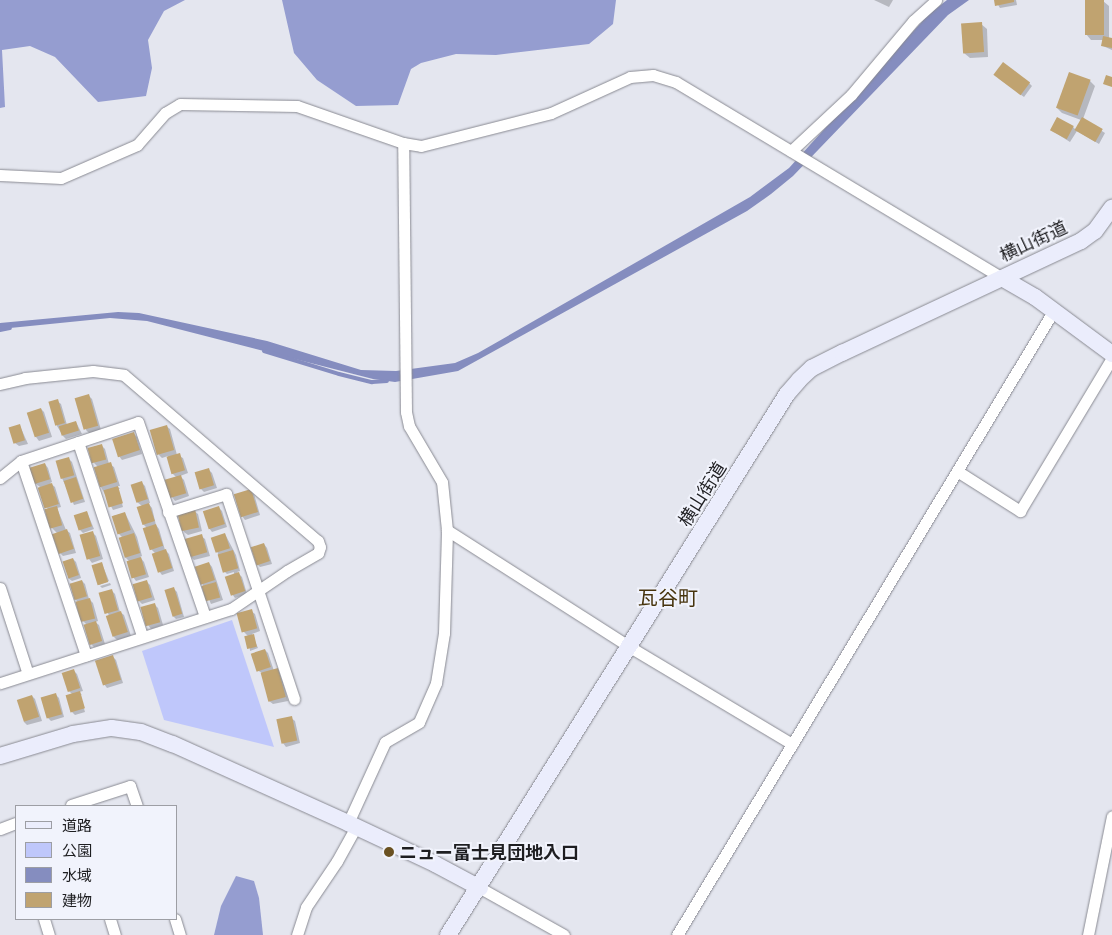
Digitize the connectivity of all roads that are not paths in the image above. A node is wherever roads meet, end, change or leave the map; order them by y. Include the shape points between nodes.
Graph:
1 (936, 0) edge
2 (403, 143) junction
3 (791, 151) junction
4 (0, 175) edge
5 (1112, 208) edge
6 (1002, 278) junction
7 (1054, 310) junction
8 (1112, 354) edge
9 (1112, 358) edge
10 (0, 384) edge
11 (78, 442) junction
12 (21, 461) junction
13 (957, 471) junction
14 (0, 478) edge
15 (168, 512) junction
16 (447, 530) junction
17 (0, 588) edge
18 (257, 592) junction
19 (205, 617) junction
20 (142, 636) junction
21 (630, 647) junction
22 (86, 655) junction
23 (28, 674) junction
24 (0, 683) edge
25 (294, 699) dead end
26 (792, 744) junction
27 (0, 756) edge
28 (74, 805) edge
29 (137, 805) edge
30 (1112, 816) edge
31 (352, 825) junction
32 (15, 826) edge
33 (0, 829) edge
34 (480, 888) junction
35 (44, 920) edge
36 (110, 920) edge
37 (175, 920) edge
38 (49, 935) edge
39 (115, 935) edge
40 (180, 935) edge
41 (297, 935) edge
42 (448, 935) edge
43 (564, 935) edge
44 (677, 935) edge
45 (1088, 935) edge

1 - 3 street via 913,21 851,95
2 - 3 street via 421,146 551,113 630,77 653,75 676,82
2 - 4 street via 297,106 180,104 165,113 138,145 61,178
2 - 16 street via 406,412 409,426 442,482
3 - 6 street
5 - 6 street, 横山街道 via 1100,226 1081,241
6 - 7 street
6 - 21 street, 横山街道 via 812,368 799,380 787,394
7 - 8 street
7 - 13 street
9 - 13 street via 1020,511
10 - 18 street via 24,378 93,371 124,375 318,541 318,553
11 - 12 street
11 - 15 street via 138,422
11 - 20 street
12 - 14 street
12 - 22 street
13 - 26 street
15 - 18 street via 226,494
15 - 19 street
16 - 21 street
16 - 31 street via 444,633 436,684 420,722 385,742
17 - 23 street
18 - 19 street via 231,609
18 - 25 street
19 - 20 street
20 - 22 street
21 - 26 street
21 - 34 street, 横山街道
22 - 23 street
23 - 24 street
26 - 44 street
27 - 31 street via 73,734 127,729 173,744
28 - 29 street via 130,786
30 - 45 street
31 - 34 street
31 - 41 street via 337,861 306,907
32 - 33 street
34 - 42 street, 横山街道
34 - 43 street
35 - 38 street
36 - 39 street
37 - 40 street

